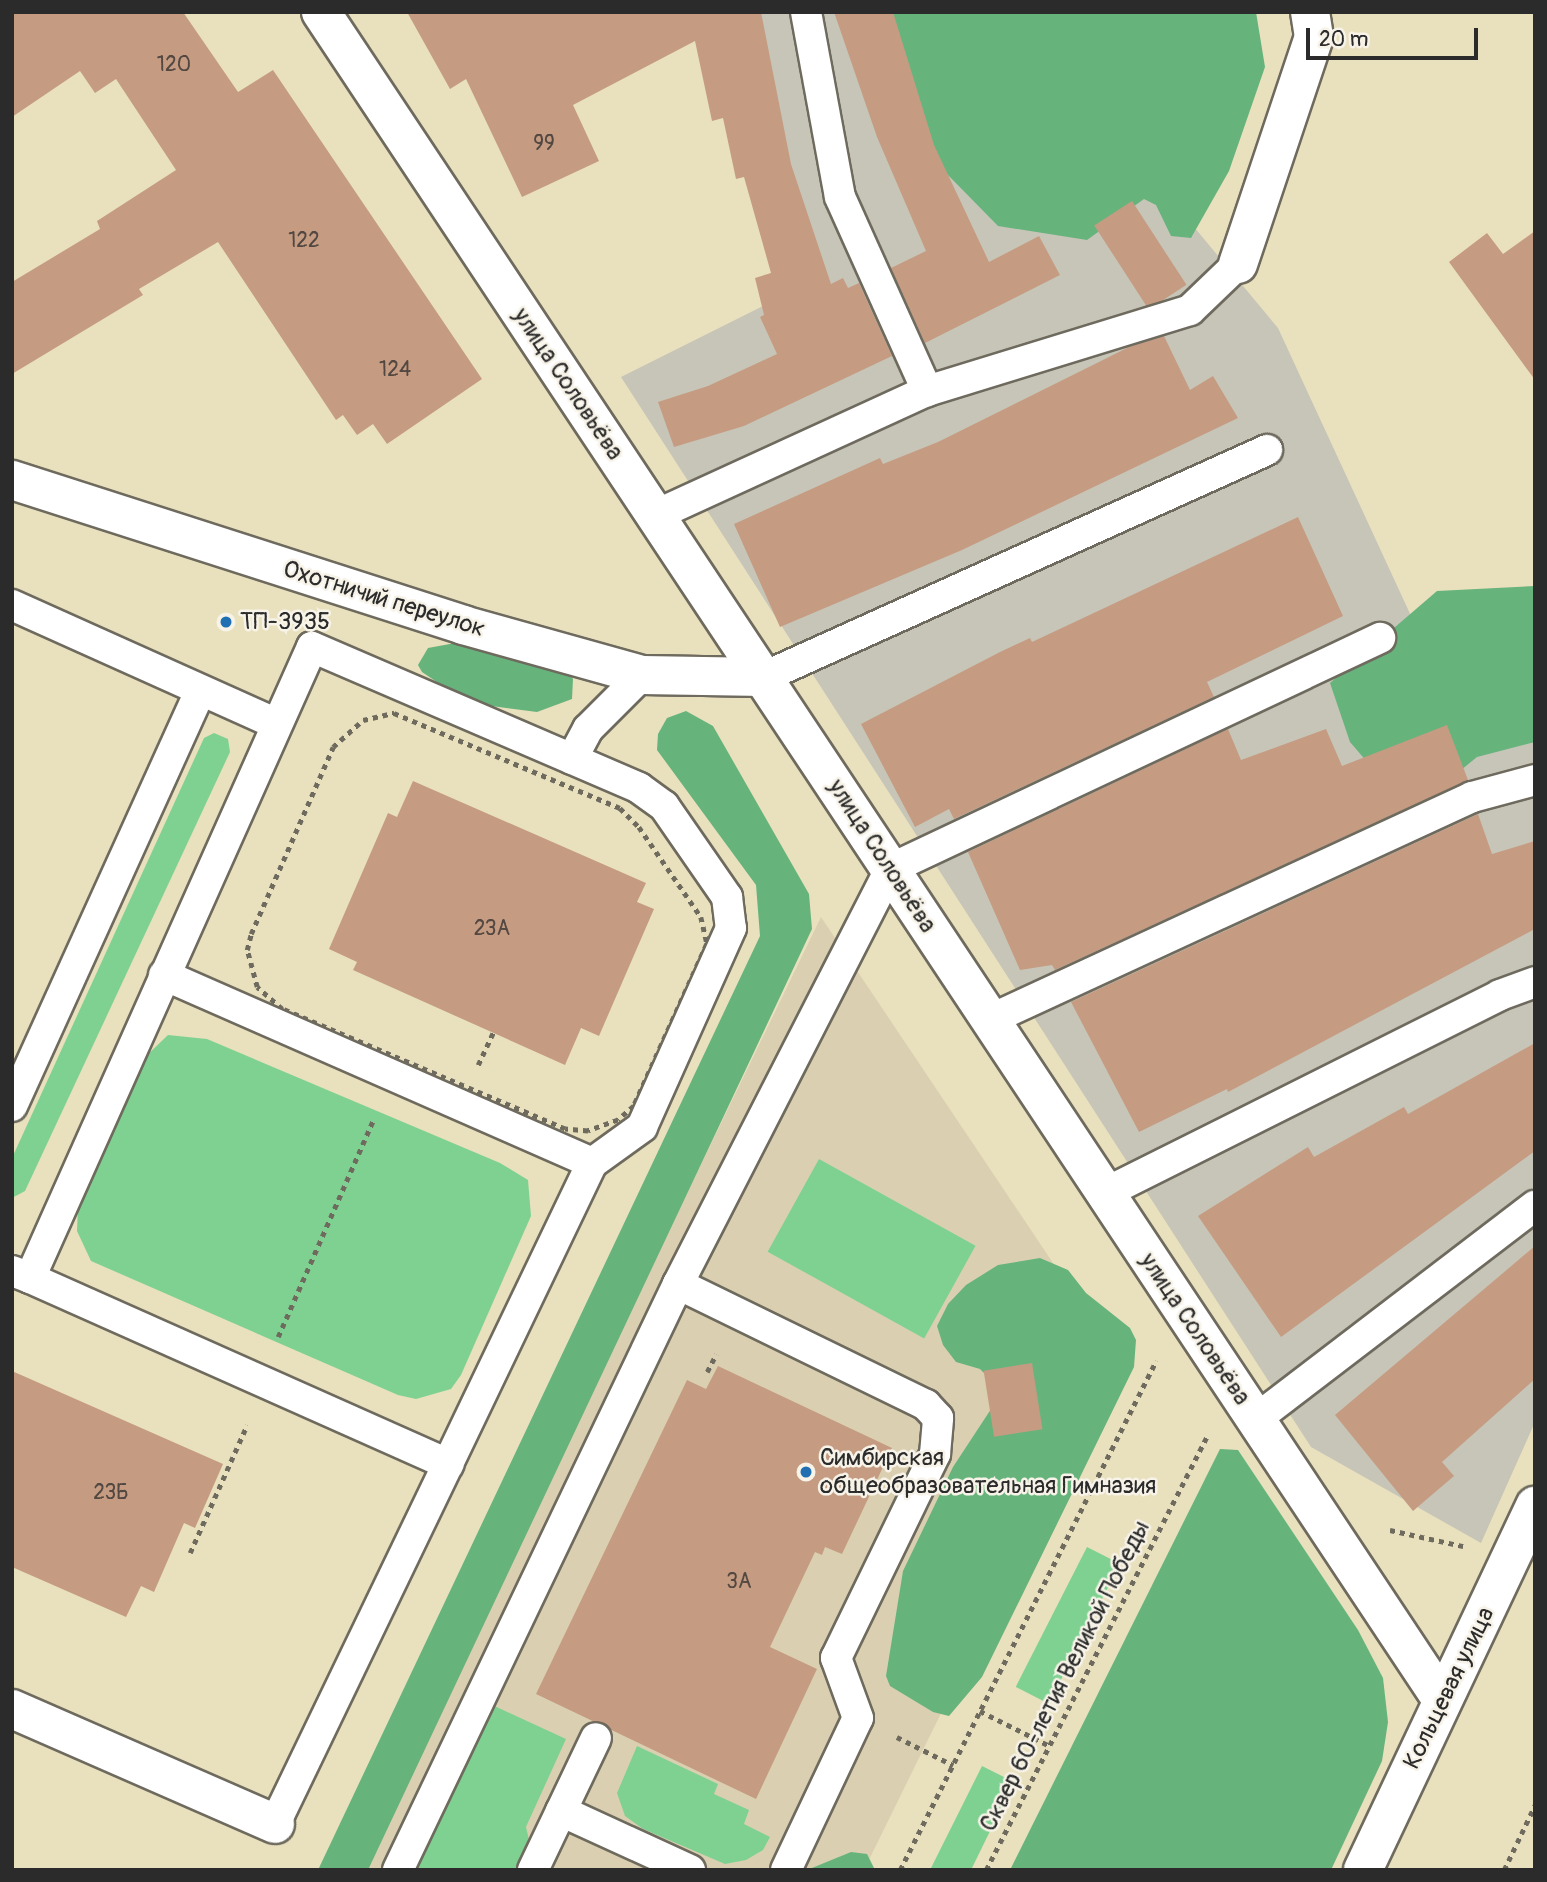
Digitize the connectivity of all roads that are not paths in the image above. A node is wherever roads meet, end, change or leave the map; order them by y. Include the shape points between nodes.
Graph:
1 (321, 12) edge
2 (806, 12) edge
3 (1310, 12) edge
4 (1238, 264) joint
5 (927, 391) junction
6 (1267, 450) dead end
7 (12, 480) edge
8 (656, 515) junction
9 (12, 605) edge
10 (1380, 638) dead end
11 (642, 675) junction
12 (764, 677) junction
13 (200, 691) junction
14 (277, 724) junction
15 (572, 759) junction
16 (1535, 780) edge
17 (890, 869) junction
18 (164, 975) junction
19 (1535, 982) edge
20 (989, 1020) junction
21 (12, 1106) edge
22 (592, 1163) junction
23 (1105, 1193) junction
24 (1535, 1206) edge
25 (21, 1274) edge
26 (678, 1284) junction
27 (1256, 1419) junction
28 (448, 1464) junction
29 (1533, 1514) edge
30 (1442, 1700) junction
31 (12, 1709) edge
32 (596, 1738) dead end
33 (561, 1811) junction
34 (275, 1824) joint
35 (398, 1870) edge
36 (533, 1870) edge
37 (690, 1870) edge
38 (786, 1870) edge
39 (1363, 1870) edge

1 - 8 street, улица Соловьёва
2 - 5 lane via 841,197
3 - 4 street via 1314,37
4 - 5 lane via 1190,310
5 - 8 lane
6 - 12 lane
7 - 11 street, Охотничий переулок via 464,625
8 - 12 street, улица Соловьёва
9 - 13 lane
10 - 17 lane
11 - 12 street, Охотничий переулок
11 - 15 lane via 588,729
12 - 17 street, улица Соловьёва
13 - 14 lane
13 - 21 lane
14 - 15 lane via 312,647
14 - 18 lane
15 - 22 lane via 639,788 664,806 727,897 732,914 731,928 642,1127
16 - 20 lane via 1472,797
17 - 20 street, улица Соловьёва
17 - 26 lane
18 - 22 lane
18 - 25 lane
19 - 23 lane via 1500,995
20 - 23 street, улица Соловьёва
22 - 28 lane
23 - 27 street, улица Соловьёва
24 - 27 lane
25 - 28 lane
26 - 35 lane
26 - 38 lane via 926,1405 938,1418 935,1454 836,1658 858,1718
27 - 30 street, улица Соловьёва
28 - 34 lane
29 - 30 street, Кольцевая улица
30 - 39 street, Кольцевая улица
31 - 34 street
32 - 33 lane
33 - 36 lane
33 - 37 lane

